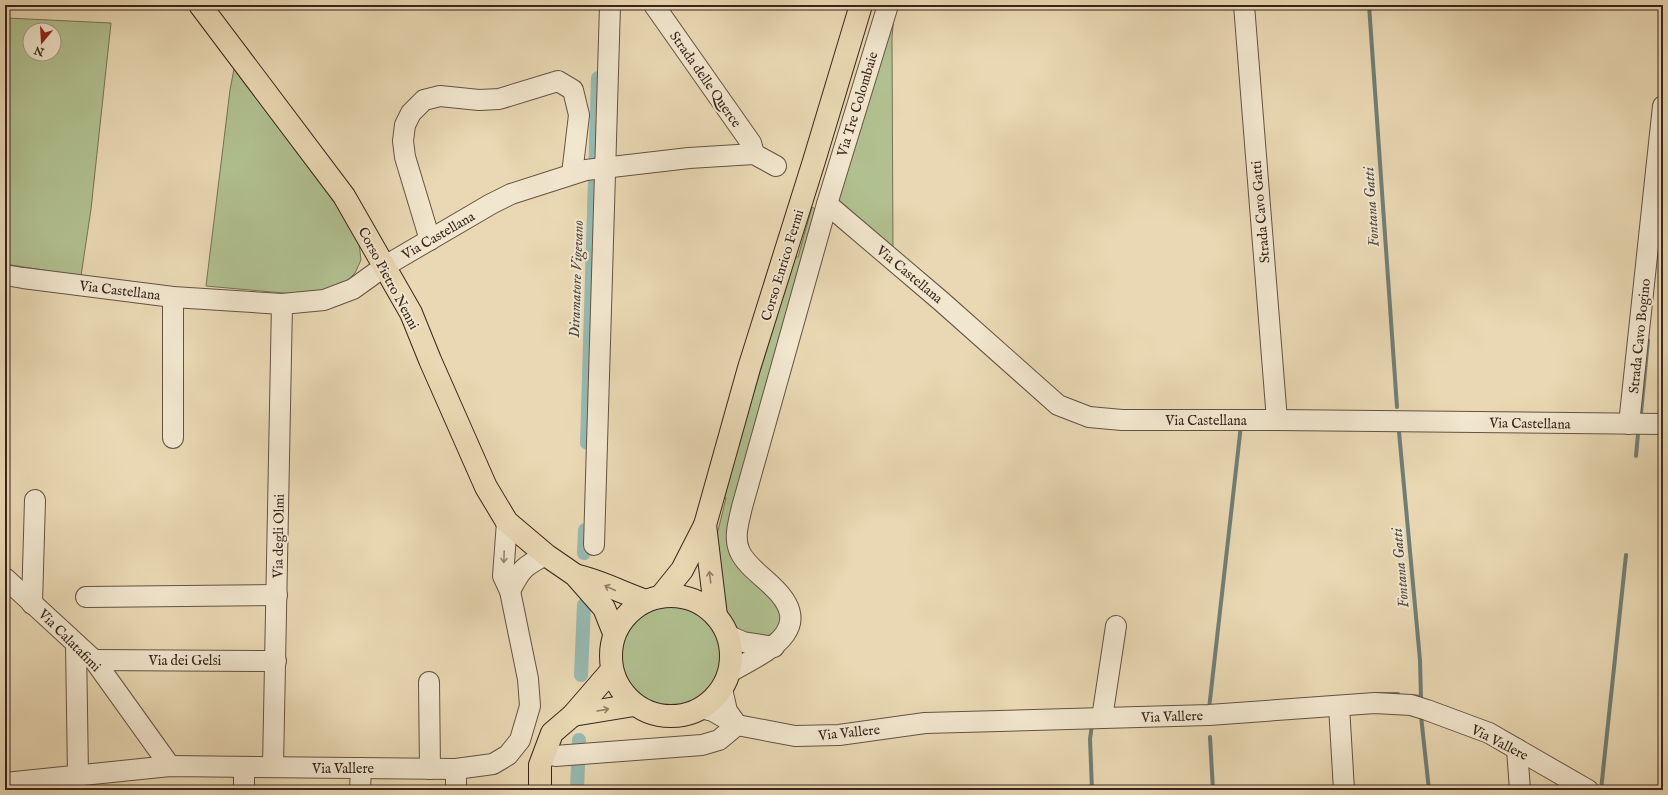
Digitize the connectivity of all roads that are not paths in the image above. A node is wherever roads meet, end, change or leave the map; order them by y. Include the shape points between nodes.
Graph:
1 (200, 5) edge
2 (610, 5) edge
3 (654, 5) edge
4 (861, 5) edge
5 (888, 5) edge
6 (1244, 5) edge
7 (1663, 106) edge
8 (754, 154) junction
9 (776, 166) dead end
10 (606, 168) junction
11 (579, 172) junction
12 (827, 204) junction
13 (430, 240) junction
14 (385, 266) junction
15 (5, 274) edge
16 (173, 297) junction
17 (282, 304) junction
18 (1277, 420) junction
19 (1629, 424) junction
20 (1663, 424) edge
21 (173, 438) dead end
22 (35, 500) dead end
23 (507, 522) junction
24 (705, 525) junction
25 (594, 545) dead end
26 (546, 555) junction
27 (575, 575) junction
28 (5, 578) edge
29 (510, 591) junction
30 (277, 595) junction
31 (86, 597) dead end
32 (653, 599) junction
33 (32, 604) junction
34 (716, 616) junction
35 (1116, 626) dead end
36 (614, 633) junction
37 (727, 635) junction
38 (76, 644) junction
39 (774, 647) junction
40 (94, 660) junction
41 (276, 661) junction
42 (611, 671) junction
43 (726, 680) junction
44 (429, 682) dead end
45 (634, 705) junction
46 (1339, 706) junction
47 (701, 708) junction
48 (573, 715) junction
49 (1102, 718) junction
50 (737, 725) junction
51 (1517, 749) junction
52 (561, 756) dead end
53 (170, 766) junction
54 (244, 767) junction
55 (273, 768) junction
56 (360, 768) junction
57 (430, 769) junction
58 (456, 769) junction
59 (85, 780) edge
60 (5, 783) edge
61 (244, 790) edge
62 (360, 790) edge
63 (456, 790) edge
64 (540, 790) edge
65 (1344, 790) edge
66 (1520, 790) edge
67 (1588, 790) edge

1 - 14 main road, Corso Pietro Nenni via 344,196
2 - 10 street
3 - 8 street, Strada delle Querce via 751,142
4 - 24 main road, Corso Enrico Fermi via 749,368
5 - 12 street, Via Tre Colombaie
6 - 18 street, Strada Cavo Gatti
7 - 19 street, Strada Cavo Bogino
8 - 9 street
8 - 10 street, Via Castellana via 688,158
10 - 11 street, Via Castellana
10 - 25 street
11 - 13 street, Via Castellana via 511,194
11 - 13 street via 579,115 573,90 558,81 499,98 479,100 440,96 424,100 411,113 405,125 403,141 405,157
12 - 18 street, Via Castellana via 1058,405 1089,417 1122,420
12 - 39 street, Via Tre Colombaie via 742,507 736,537 740,552 782,595 790,613 789,627
13 - 14 street, Via Castellana
14 - 17 street, Via Castellana via 353,290 324,300
14 - 23 main road, Corso Pietro Nenni via 411,313 486,487
15 - 16 street, Via Castellana
16 - 17 street, Via Castellana
16 - 21 street
17 - 30 street, Via degli Olmi
18 - 19 street, Via Castellana
19 - 20 street, Via Castellana
22 - 33 street
23 - 26 main road, Corso Pietro Nenni
23 -> 29 street, Via Vallere via 504,576
24 - 32 main road, Corso Enrico Fermi via 682,570
34 -> 24 main road, Corso Enrico Fermi
26 - 27 main road, Corso Pietro Nenni
26 - 29 street via 521,570
32 -> 27 main road, Corso Pietro Nenni via 616,590
27 - 36 main road, Corso Pietro Nenni via 604,608
28 - 33 street, Via Calatafimi
29 - 58 street, Via Vallere via 528,679 530,706 525,726 520,740 508,755 493,764
30 - 31 street
30 - 41 street, Via degli Olmi
32 - 34 main road via 676,596 691,599
32 - 36 main road via 627,614
33 - 38 street, Via Calatafimi
34 - 37 main road
35 - 49 street
36 - 42 main road via 610,652
37 - 39 street via 743,642
37 - 43 main road via 731,652
38 - 40 street, Via Calatafimi
38 - 59 street
39 - 43 street
40 - 41 street, Via dei Gelsi
40 - 53 street, Via Calatafimi
41 - 55 street, Via degli Olmi
42 - 45 main road via 620,690
42 - 48 main road
43 - 47 main road via 713,700
43 - 50 street via 727,711
44 - 57 street
45 - 47 main road via 649,713 667,717 685,715
48 -> 45 main road
46 - 49 street, Via Vallere via 1209,715
46 - 51 street, Via Vallere via 1375,703 1411,705 1489,733
46 - 65 street
47 - 50 street, Via Vallere via 714,711
48 - 64 main road via 552,734 540,765
49 - 50 street, Via Vallere via 925,723 832,735 795,736
50 - 52 street via 719,740 702,745
51 - 66 street
51 - 67 street, Via Vallere
53 - 54 street, Via Vallere
53 - 59 street, Via Vallere
54 - 55 street, Via Vallere
54 - 61 street
55 - 56 street, Via Vallere
56 - 57 street, Via Vallere
56 - 62 street
57 - 58 street, Via Vallere
58 - 63 street
59 - 60 street, Via Vallere

